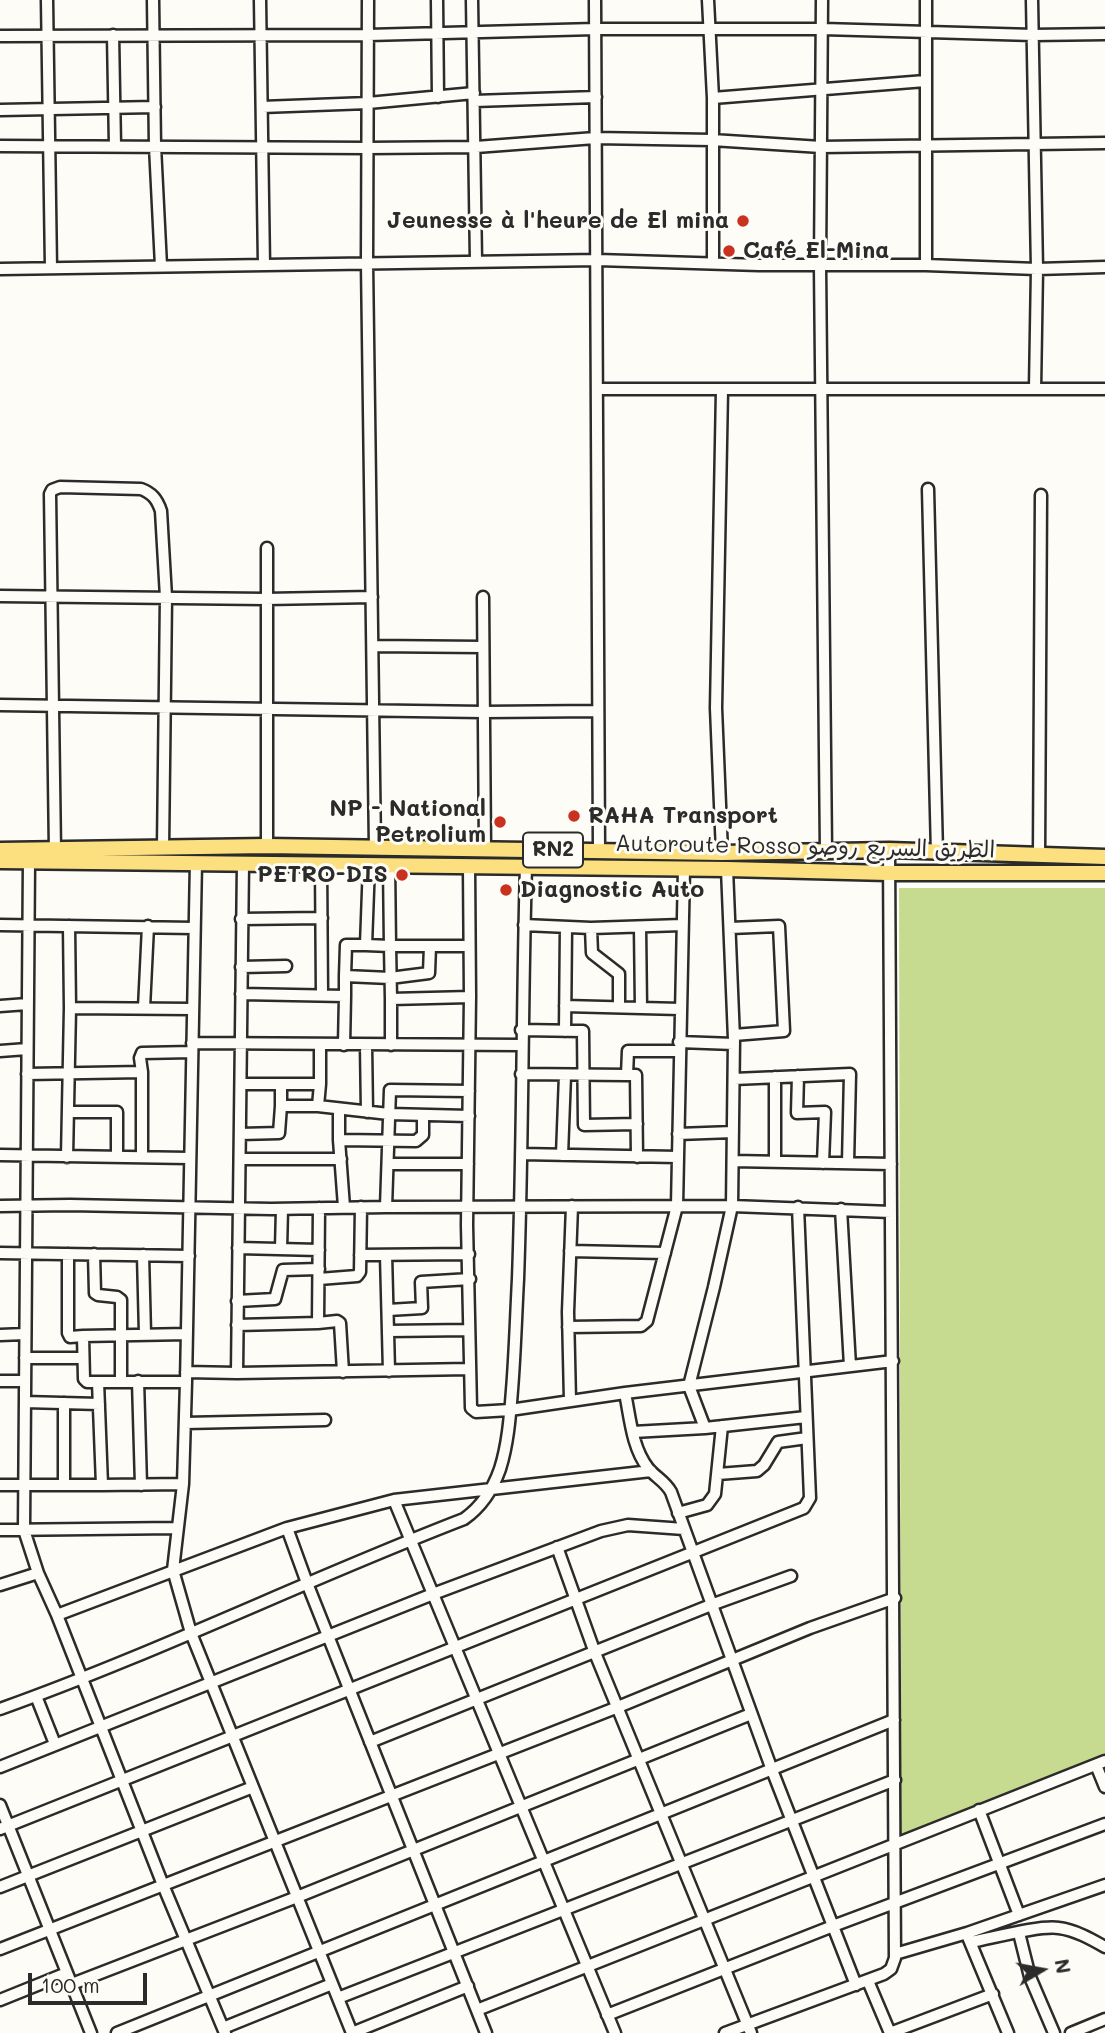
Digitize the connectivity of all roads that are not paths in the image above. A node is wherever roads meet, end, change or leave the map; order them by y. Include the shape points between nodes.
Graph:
1 (47, 0) edge
2 (153, 0) edge
3 (260, 0) edge
4 (368, 0) edge
5 (437, 0) edge
6 (472, 0) edge
7 (595, 0) edge
8 (708, 0) edge
9 (822, 0) edge
10 (926, 0) edge
11 (1032, 0) edge
12 (595, 29) junction
13 (709, 30) junction
14 (822, 30) junction
15 (472, 33) junction
16 (261, 34) junction
17 (438, 34) junction
18 (925, 34) junction
19 (1105, 34) edge
20 (48, 35) junction
21 (113, 35) junction
22 (154, 35) junction
23 (368, 35) junction
24 (1033, 35) junction
25 (0, 36) edge
26 (925, 81) junction
27 (822, 90) junction
28 (438, 96) junction
29 (474, 97) junction
30 (596, 97) junction
31 (713, 97) junction
32 (368, 103) junction
33 (113, 107) junction
34 (155, 107) junction
35 (262, 107) junction
36 (49, 109) junction
37 (0, 110) edge
38 (595, 138) junction
39 (712, 140) junction
40 (1034, 143) junction
41 (1105, 143) edge
42 (925, 145) junction
43 (0, 146) edge
44 (49, 146) junction
45 (115, 146) junction
46 (155, 146) junction
47 (476, 147) junction
48 (821, 147) junction
49 (368, 148) junction
50 (262, 149) junction
51 (598, 260) junction
52 (476, 261) junction
53 (368, 263) junction
54 (713, 263) junction
55 (264, 265) junction
56 (926, 265) junction
57 (161, 266) junction
58 (820, 266) junction
59 (1105, 267) edge
60 (51, 268) junction
61 (0, 269) edge
62 (1037, 269) junction
63 (598, 389) junction
64 (1035, 389) junction
65 (1105, 389) edge
66 (722, 390) junction
67 (822, 390) junction
68 (928, 489) dead end
69 (1041, 495) dead end
70 (267, 548) dead end
71 (0, 596) edge
72 (166, 597) junction
73 (372, 597) junction
74 (482, 597) dead end
75 (50, 598) junction
76 (266, 599) junction
77 (373, 646) junction
78 (483, 648) junction
79 (0, 705) edge
80 (52, 706) junction
81 (266, 708) junction
82 (165, 709) junction
83 (373, 710) junction
84 (598, 711) junction
85 (483, 712) junction
86 (267, 846) junction
87 (163, 848) junction
88 (375, 848) junction
89 (0, 850) edge
90 (485, 850) junction
91 (599, 850) junction
92 (825, 850) junction
93 (888, 850) junction
94 (55, 851) junction
95 (722, 853) junction
96 (937, 853) junction
97 (1039, 856) junction
98 (1105, 857) edge
99 (0, 861) edge
100 (29, 862) junction
101 (196, 862) junction
102 (243, 863) junction
103 (321, 864) junction
104 (369, 864) junction
105 (389, 864) junction
106 (469, 866) junction
107 (526, 866) junction
108 (684, 869) junction
109 (727, 869) junction
110 (888, 873) junction
111 (1105, 873) edge
112 (322, 918) junction
113 (241, 919) junction
114 (0, 925) edge
115 (524, 925) junction
116 (682, 925) junction
117 (28, 926) junction
118 (69, 926) junction
119 (148, 926) junction
120 (566, 927) junction
121 (640, 927) junction
122 (194, 928) junction
123 (591, 928) junction
124 (730, 928) junction
125 (366, 945) junction
126 (390, 946) junction
127 (430, 946) junction
128 (469, 946) junction
129 (286, 966) dead end
130 (241, 967) junction
131 (345, 975) junction
132 (390, 978) junction
133 (241, 994) junction
134 (322, 995) junction
135 (345, 996) junction
136 (470, 997) junction
137 (391, 999) junction
138 (27, 1004) junction
139 (0, 1006) edge
140 (565, 1006) junction
141 (70, 1007) junction
142 (619, 1007) junction
143 (144, 1008) junction
144 (641, 1008) junction
145 (192, 1009) junction
146 (680, 1009) junction
147 (521, 1030) junction
148 (565, 1031) junction
149 (734, 1039) junction
150 (242, 1044) junction
151 (344, 1045) junction
152 (366, 1045) junction
153 (391, 1045) junction
154 (469, 1045) junction
155 (521, 1045) junction
156 (320, 1046) junction
157 (679, 1046) junction
158 (192, 1048) junction
159 (27, 1049) junction
160 (0, 1051) edge
161 (142, 1072) junction
162 (27, 1074) junction
163 (521, 1074) junction
164 (565, 1074) junction
165 (68, 1075) junction
166 (583, 1075) junction
167 (628, 1075) junction
168 (798, 1076) junction
169 (775, 1077) junction
170 (734, 1079) junction
171 (241, 1084) junction
172 (281, 1084) junction
173 (320, 1084) junction
174 (469, 1091) junction
175 (281, 1106) junction
176 (318, 1106) junction
177 (339, 1109) junction
178 (68, 1112) junction
179 (367, 1112) junction
180 (389, 1114) junction
181 (423, 1116) junction
182 (469, 1116) junction
183 (637, 1124) junction
184 (733, 1132) junction
185 (240, 1134) junction
186 (678, 1134) junction
187 (339, 1140) junction
188 (389, 1142) junction
189 (521, 1154) junction
190 (0, 1155) edge
191 (26, 1155) junction
192 (562, 1155) junction
193 (117, 1156) junction
194 (67, 1157) junction
195 (142, 1157) junction
196 (637, 1157) junction
197 (678, 1157) junction
198 (189, 1158) junction
199 (240, 1159) junction
200 (341, 1159) junction
201 (733, 1161) junction
202 (775, 1162) junction
203 (823, 1163) junction
204 (848, 1163) junction
205 (388, 1164) junction
206 (468, 1164) junction
207 (891, 1164) junction
208 (0, 1206) edge
209 (26, 1206) junction
210 (386, 1206) junction
211 (572, 1206) junction
212 (677, 1206) junction
213 (732, 1206) junction
214 (361, 1207) junction
215 (468, 1207) junction
216 (520, 1207) junction
217 (798, 1207) junction
218 (190, 1208) junction
219 (319, 1208) junction
220 (344, 1208) junction
221 (238, 1209) junction
222 (282, 1209) junction
223 (841, 1209) junction
224 (891, 1212) junction
225 (238, 1248) junction
226 (281, 1249) junction
227 (319, 1250) junction
228 (570, 1251) junction
229 (0, 1253) edge
230 (665, 1253) junction
231 (26, 1254) junction
232 (68, 1254) junction
233 (94, 1254) junction
234 (469, 1254) junction
235 (143, 1255) junction
236 (360, 1255) junction
237 (386, 1255) junction
238 (189, 1256) junction
239 (319, 1274) junction
240 (470, 1279) junction
241 (237, 1301) junction
242 (387, 1310) junction
243 (318, 1323) junction
244 (237, 1325) junction
245 (568, 1327) junction
246 (468, 1330) junction
247 (388, 1331) junction
248 (145, 1334) junction
249 (187, 1334) junction
250 (0, 1335) edge
251 (25, 1335) junction
252 (122, 1335) junction
253 (83, 1336) junction
254 (25, 1357) junction
255 (83, 1358) junction
256 (893, 1361) junction
257 (850, 1366) junction
258 (469, 1369) junction
259 (389, 1371) junction
260 (343, 1372) junction
261 (805, 1372) junction
262 (237, 1373) junction
263 (186, 1377) junction
264 (121, 1380) junction
265 (0, 1381) edge
266 (25, 1381) junction
267 (138, 1381) junction
268 (98, 1382) junction
269 (689, 1386) junction
270 (625, 1394) junction
271 (570, 1401) junction
272 (25, 1402) junction
273 (64, 1403) junction
274 (99, 1404) junction
275 (510, 1410) junction
276 (806, 1417) junction
277 (326, 1420) dead end
278 (185, 1423) junction
279 (722, 1426) junction
280 (705, 1428) junction
281 (633, 1432) junction
282 (807, 1438) junction
283 (651, 1471) junction
284 (718, 1474) junction
285 (183, 1484) junction
286 (0, 1485) edge
287 (24, 1485) junction
288 (64, 1485) junction
289 (102, 1485) junction
290 (141, 1485) junction
291 (491, 1489) junction
292 (394, 1500) junction
293 (678, 1513) junction
294 (176, 1528) junction
295 (287, 1528) junction
296 (684, 1529) junction
297 (0, 1530) edge
298 (24, 1530) junction
299 (411, 1539) junction
300 (557, 1547) junction
301 (691, 1552) junction
302 (173, 1570) junction
303 (37, 1573) junction
304 (791, 1576) dead end
305 (307, 1583) junction
306 (0, 1585) edge
307 (433, 1594) junction
308 (895, 1598) junction
309 (574, 1599) junction
310 (711, 1605) junction
311 (57, 1615) junction
312 (191, 1633) junction
313 (329, 1636) junction
314 (455, 1647) junction
315 (595, 1653) junction
316 (732, 1660) junction
317 (83, 1680) junction
318 (211, 1682) junction
319 (349, 1689) junction
320 (36, 1696) junction
321 (477, 1700) junction
322 (618, 1707) junction
323 (0, 1709) edge
324 (751, 1714) junction
325 (894, 1720) junction
326 (101, 1726) junction
327 (233, 1736) junction
328 (370, 1742) junction
329 (55, 1744) junction
330 (499, 1754) junction
331 (639, 1759) junction
332 (1100, 1763) edge
333 (0, 1767) edge
334 (772, 1769) junction
335 (122, 1780) junction
336 (895, 1780) junction
337 (253, 1787) junction
338 (1105, 1787) edge
339 (391, 1796) junction
340 (0, 1805) edge
341 (520, 1806) junction
342 (979, 1810) junction
343 (662, 1814) junction
344 (792, 1821) junction
345 (1105, 1824) edge
346 (4, 1828) edge
347 (142, 1832) junction
348 (275, 1841) junction
349 (895, 1843) junction
350 (413, 1850) junction
351 (543, 1861) junction
352 (999, 1864) junction
353 (682, 1865) junction
354 (29, 1876) junction
355 (813, 1876) junction
356 (163, 1885) junction
357 (1105, 1885) edge
358 (0, 1887) edge
359 (298, 1897) junction
360 (896, 1904) junction
361 (435, 1905) junction
362 (564, 1911) junction
363 (1019, 1915) junction
364 (705, 1919) junction
365 (833, 1926) junction
366 (49, 1929) junction
367 (1019, 1933) junction
368 (969, 1938) junction
369 (186, 1939) junction
370 (1105, 1947) edge
371 (0, 1949) edge
372 (319, 1952) junction
373 (455, 1954) junction
374 (895, 1954) junction
375 (586, 1966) junction
376 (725, 1968) junction
377 (69, 1979) junction
378 (868, 1981) junction
379 (332, 1984) junction
380 (856, 1985) junction
381 (468, 1986) junction
382 (993, 1994) junction
383 (209, 1996) junction
384 (338, 1998) junction
385 (0, 2000) edge
386 (477, 2010) junction
387 (607, 2015) junction
388 (1105, 2019) edge
389 (749, 2029) edge
390 (224, 2031) edge
391 (91, 2033) edge
392 (117, 2033) edge
393 (486, 2033) edge
394 (614, 2033) edge
395 (725, 2033) edge
396 (1008, 2033) edge
397 (1054, 2033) edge
398 (1071, 2033) edge

1 - 20 street
2 - 22 street
3 - 16 street
4 - 23 street
5 - 17 street
6 - 15 street
7 - 12 street
8 - 13 street
9 - 14 street
10 - 18 street
11 - 24 street
12 - 13 street
12 - 15 street
12 - 30 street
13 - 14 street
13 - 31 street
14 - 18 street
14 - 27 street
15 - 17 street
15 - 29 street
16 - 22 street
16 - 23 street
16 - 35 street
17 - 23 street
17 - 28 street
18 - 24 street
18 - 26 street
19 - 24 street
20 - 21 street
20 - 25 street
20 - 36 street
21 - 22 street
21 - 33 street
22 - 34 street
23 - 32 street
24 - 40 street
26 - 27 street
26 - 42 street
27 - 31 street
27 - 48 street
28 - 29 street
28 - 32 street
29 - 30 street
29 - 47 street
30 - 38 street
31 - 39 street
32 - 35 street
32 - 49 street
33 - 34 street
33 - 36 street
33 - 45 street
34 - 46 street
35 - 50 street
36 - 37 street
36 - 44 street
38 - 39 street
38 - 47 street
38 - 51 street
39 - 48 street
39 - 54 street
40 - 41 street
40 - 42 street
40 - 62 street
42 - 48 street
42 - 56 street
43 - 44 street
44 - 45 street
44 - 60 street
45 - 46 street
46 - 50 street
46 - 57 street
47 - 49 street
47 - 52 street
48 - 58 street
49 - 50 street
49 - 53 street
50 - 55 street
51 - 52 street
51 - 54 street
51 - 63 street
52 - 53 street
53 - 55 street
53 - 73 street
54 - 58 street
55 - 57 street
56 - 58 street
56 - 62 street
57 - 60 street
58 - 67 street
59 - 62 street
60 - 61 street
62 - 64 street
63 - 66 street
63 - 84 street
64 - 65 street
64 - 67 street
66 - 67 street
66 - 95 street via 716,708
67 - 92 street
68 - 96 street
69 - 97 street
70 - 76 street
71 - 75 street
72 - 75 street
72 - 75 street via 157,500 141,489 60,487 50,495
72 - 76 street
72 - 82 street
73 - 76 street
73 - 77 street
74 - 78 street
75 - 80 street
76 - 81 street
77 - 78 street
77 - 83 street
78 - 85 street
79 - 80 street
80 - 82 street
80 - 94 street
81 - 82 street
81 - 83 street
81 - 86 street
82 - 87 street
83 - 85 street
83 - 88 street
84 - 85 street
84 - 91 street
85 - 90 street
86 - 87 highway, Autoroute Rosso الطريق السريع روصو / RN2
86 - 88 highway, Autoroute Rosso الطريق السريع روصو / RN2
87 - 94 highway, Autoroute Rosso الطريق السريع روصو / RN2
88 - 90 highway, Autoroute Rosso الطريق السريع روصو / RN2
89 - 94 highway, Autoroute Rosso الطريق السريع روصو / RN2
90 - 91 highway, Autoroute Rosso الطريق السريع روصو / RN2
91 - 95 highway, Autoroute Rosso الطريق السريع روصو / RN2
92 - 93 highway, Autoroute Rosso الطريق السريع روصو / RN2
92 - 95 highway, Autoroute Rosso الطريق السريع روصو / RN2
93 - 96 highway, Autoroute Rosso الطريق السريع روصو / RN2
93 - 110 street
96 - 97 highway, Autoroute Rosso الطريق السريع روصو / RN2
97 - 98 highway, Autoroute Rosso الطريق السريع روصو / RN2
99 - 100 highway, Autoroute Rosso الطريق السريع روصو / RN2
100 - 101 highway, Autoroute Rosso الطريق السريع روصو / RN2
100 - 117 street
101 - 102 highway, Autoroute Rosso الطريق السريع روصو / RN2
101 - 122 street
102 - 103 highway, Autoroute Rosso الطريق السريع روصو / RN2
102 - 113 street
103 - 104 highway, Autoroute Rosso الطريق السريع روصو / RN2
103 - 112 street
104 - 105 highway, Autoroute Rosso الطريق السريع روصو / RN2
104 - 125 street
105 - 106 highway, Autoroute Rosso الطريق السريع روصو / RN2
105 - 126 street
106 - 107 highway, Autoroute Rosso الطريق السريع روصو / RN2
106 - 128 street
107 - 108 highway, Autoroute Rosso الطريق السريع روصو / RN2
107 - 115 street
108 - 109 highway, Autoroute Rosso الطريق السريع روصو / RN2
108 - 116 street
109 - 110 highway, Autoroute Rosso الطريق السريع روصو / RN2
109 - 124 street
110 - 111 highway, Autoroute Rosso الطريق السريع روصو / RN2
110 - 207 street
112 - 113 street
112 - 134 street
113 - 130 street
114 - 117 street
115 - 120 street
115 - 147 street
116 - 121 street
116 - 146 street
117 - 118 street
117 - 138 street
118 - 119 street
118 - 141 street
119 - 122 street
119 - 143 street
120 - 123 street
120 - 140 street
121 - 123 street
121 - 144 street
122 - 145 street
123 - 142 street via 592,953 619,974
124 - 149 street
124 - 149 street via 779,926 783,1031
125 - 126 street
125 - 131 street via 346,944
126 - 127 street
126 - 132 street
127 - 128 street
127 - 132 street via 429,973
128 - 136 street
129 - 130 street
130 - 133 street
131 - 132 street
131 - 135 street
132 - 137 street
133 - 134 street
133 - 150 street
134 - 135 street
135 - 151 street
136 - 137 street
136 - 154 street
137 - 153 street
138 - 139 street
138 - 159 street
140 - 142 street
140 - 148 street
141 - 143 street
141 - 165 street
142 - 144 street
143 - 145 street
144 - 146 street
145 - 158 street
146 - 157 street
147 - 148 street
147 - 155 street
148 - 166 street via 583,1031
149 - 157 street
149 - 170 street
150 - 156 street
150 - 158 street
150 - 171 street
151 - 152 street
151 - 156 street
152 - 153 street
152 - 179 street
153 - 154 street
154 - 155 street
154 - 174 street
155 - 163 street
156 - 173 street
157 - 167 street via 628,1051
157 - 186 street
158 - 161 street via 142,1053
158 - 198 street
159 - 160 street
159 - 162 street
161 - 165 street
161 - 195 street
162 - 165 street
162 - 191 street
163 - 164 street
163 - 189 street
164 - 166 street
164 - 192 street
165 - 178 street
166 - 167 street
166 - 183 street via 584,1125
167 - 183 street via 636,1075
168 - 169 street
168 - 203 street via 797,1113 825,1112
168 - 204 street via 850,1074
169 - 170 street
169 - 202 street
170 - 184 street
171 - 172 street
171 - 185 street
172 - 173 street
172 - 175 street
173 - 176 street
174 - 180 street via 390,1090
174 - 182 street
175 - 176 street
175 - 185 street via 279,1133
176 - 177 street
177 - 179 street
177 - 187 street
178 - 193 street via 117,1112
178 - 194 street
179 - 180 street
180 - 181 street
180 - 188 street
181 - 182 street
181 - 188 street via 422,1139
182 - 206 street
183 - 196 street
184 - 186 street
184 - 201 street
185 - 199 street
186 - 197 street
187 - 188 street
187 - 200 street
188 - 205 street
189 - 192 street
189 - 216 street
190 - 191 street
191 - 194 street
191 - 209 street
192 - 196 street
193 - 194 street
193 - 195 street
195 - 198 street
196 - 197 street
197 - 212 street
198 - 218 street
199 - 200 street
199 - 221 street
200 - 220 street
201 - 202 street
201 - 213 street
202 - 203 street
203 - 204 street
204 - 207 street
205 - 206 street
205 - 210 street
206 - 215 street
207 - 224 street
208 - 209 street
209 - 218 street
209 - 231 street
210 - 214 street
210 - 215 street
211 - 212 street
211 - 216 street
211 - 228 street
212 - 213 street
212 - 230 street
213 - 217 street
213 - 269 street
214 - 220 street
214 - 236 street
215 - 216 street
215 - 234 street
216 - 275 street
217 - 223 street
217 - 261 street
218 - 221 street
218 - 238 street
219 - 220 street
219 - 222 street
219 - 227 street
221 - 222 street
221 - 225 street
222 - 226 street
223 - 224 street
223 - 257 street
224 - 256 street
225 - 226 street
225 - 241 street
226 - 227 street
227 - 239 street
228 - 230 street
228 - 245 street
229 - 231 street
230 - 245 street via 644,1324
231 - 232 street
231 - 251 street
232 - 233 street
232 - 253 street via 68,1333 70,1337
233 - 235 street
233 - 252 street via 95,1293 120,1298
234 - 237 street
234 - 240 street
235 - 238 street
235 - 248 street
236 - 237 street
236 - 239 street via 357,1276
237 - 242 street
238 - 249 street
239 - 241 street via 283,1270 275,1298
239 - 243 street
240 - 242 street via 421,1282 422,1308
240 - 246 street
241 - 244 street
242 - 247 street
243 - 244 street
243 - 260 street via 340,1323
244 - 262 street
245 - 271 street
246 - 247 street
246 - 258 street
247 - 259 street
248 - 249 street
248 - 252 street
249 - 263 street
250 - 251 street
251 - 254 street
252 - 253 street
252 - 264 street
253 - 255 street
254 - 255 street
254 - 266 street
255 - 268 street via 84,1379
256 - 257 street
256 - 308 street
257 - 261 street
258 - 259 street
258 - 275 street via 471,1408 476,1412
259 - 260 street
260 - 262 street
261 - 269 street
261 - 276 street
262 - 263 street
263 - 267 street
263 - 278 street
264 - 267 street
264 - 268 street
265 - 266 street
266 - 272 street
267 - 290 street
268 - 274 street
269 - 270 street
269 - 280 street
270 - 271 street
270 - 281 street
271 - 275 street
272 - 273 street
272 - 287 street
273 - 274 street
273 - 288 street
274 - 289 street
275 - 291 street via 501,1466
276 - 279 street
276 - 282 street
277 - 278 street
278 - 285 street
279 - 280 street
279 - 284 street
280 - 281 street
281 - 283 street
282 - 284 street via 778,1442 757,1471
282 - 301 street via 808,1504 804,1508
283 - 291 street
283 - 293 street via 667,1485
284 - 293 street via 715,1494 707,1505
285 - 290 street
285 - 294 street
286 - 287 street
287 - 288 street
287 - 298 street
288 - 289 street
289 - 290 street
291 - 292 street
291 - 299 street via 464,1519
292 - 295 street
292 - 299 street
293 - 296 street
294 - 298 street
294 - 302 street
295 - 302 street
295 - 305 street
296 - 300 street via 628,1525
296 - 301 street
297 - 298 street
298 - 303 street
299 - 305 street
299 - 307 street
300 - 307 street
300 - 309 street
301 - 309 street
301 - 310 street
302 - 311 street
302 - 312 street
303 - 306 street
303 - 311 street
304 - 310 street
305 - 312 street
305 - 313 street
307 - 313 street
307 - 314 street
308 - 316 street
308 - 325 street
309 - 314 street
309 - 315 street
310 - 315 street
310 - 316 street
311 - 317 street
312 - 317 street
312 - 318 street
313 - 318 street
313 - 319 street
314 - 319 street
314 - 321 street
315 - 321 street
315 - 322 street
316 - 322 street
316 - 324 street
317 - 320 street
317 - 326 street
318 - 326 street
318 - 327 street
319 - 327 street
319 - 328 street
320 - 323 street
320 - 329 street
321 - 328 street
321 - 330 street
322 - 330 street
322 - 331 street
324 - 331 street
324 - 334 street
325 - 334 street
325 - 336 street
326 - 329 street
326 - 335 street
327 - 335 street
327 - 337 street
328 - 339 street
329 - 333 street
330 - 339 street
330 - 341 street
331 - 341 street
331 - 343 street
332 - 338 street
332 - 342 street
334 - 343 street
334 - 344 street
335 - 346 street
335 - 347 street
336 - 344 street
336 - 349 street
337 - 347 street
337 - 348 street
339 - 348 street
339 - 350 street
340 - 346 street
341 - 350 street
341 - 351 street
342 - 349 street
342 - 352 street
343 - 351 street
343 - 353 street
344 - 353 street
344 - 355 street
345 - 352 street
346 - 354 street
347 - 354 street
347 - 356 street
348 - 356 street
348 - 359 street
349 - 355 street
349 - 360 street
350 - 359 street
350 - 361 street
351 - 361 street
351 - 362 street
352 - 360 street
352 - 363 street
353 - 362 street
353 - 364 street
354 - 358 street
354 - 366 street
355 - 364 street
355 - 365 street
356 - 366 street
356 - 369 street
357 - 363 street
359 - 369 street
359 - 372 street
360 - 365 street
360 - 374 street
361 - 372 street
361 - 373 street
362 - 373 street
362 - 375 street
363 - 368 street
364 - 375 street
364 - 376 street
365 - 376 street
365 - 380 street
366 - 371 street
366 - 377 street
367 - 368 street
367 - 370 street via 1061,1928
367 - 397 street via 1030,1977
368 - 374 street
368 - 382 street
369 - 377 street
369 - 383 street
372 - 379 street
372 - 383 street
373 - 381 street
373 - 384 street
374 - 378 street via 891,1969
375 - 386 street
375 - 387 street
376 - 387 street
376 - 389 street
377 - 385 street
377 - 391 street
378 - 380 street
378 - 382 street via 890,2033
379 - 384 street
379 - 390 street
380 - 389 street
381 - 384 street via 352,2033
381 - 386 street
382 - 396 street
383 - 390 street
383 - 392 street
386 - 393 street
387 - 394 street
388 - 398 street
389 - 395 street

